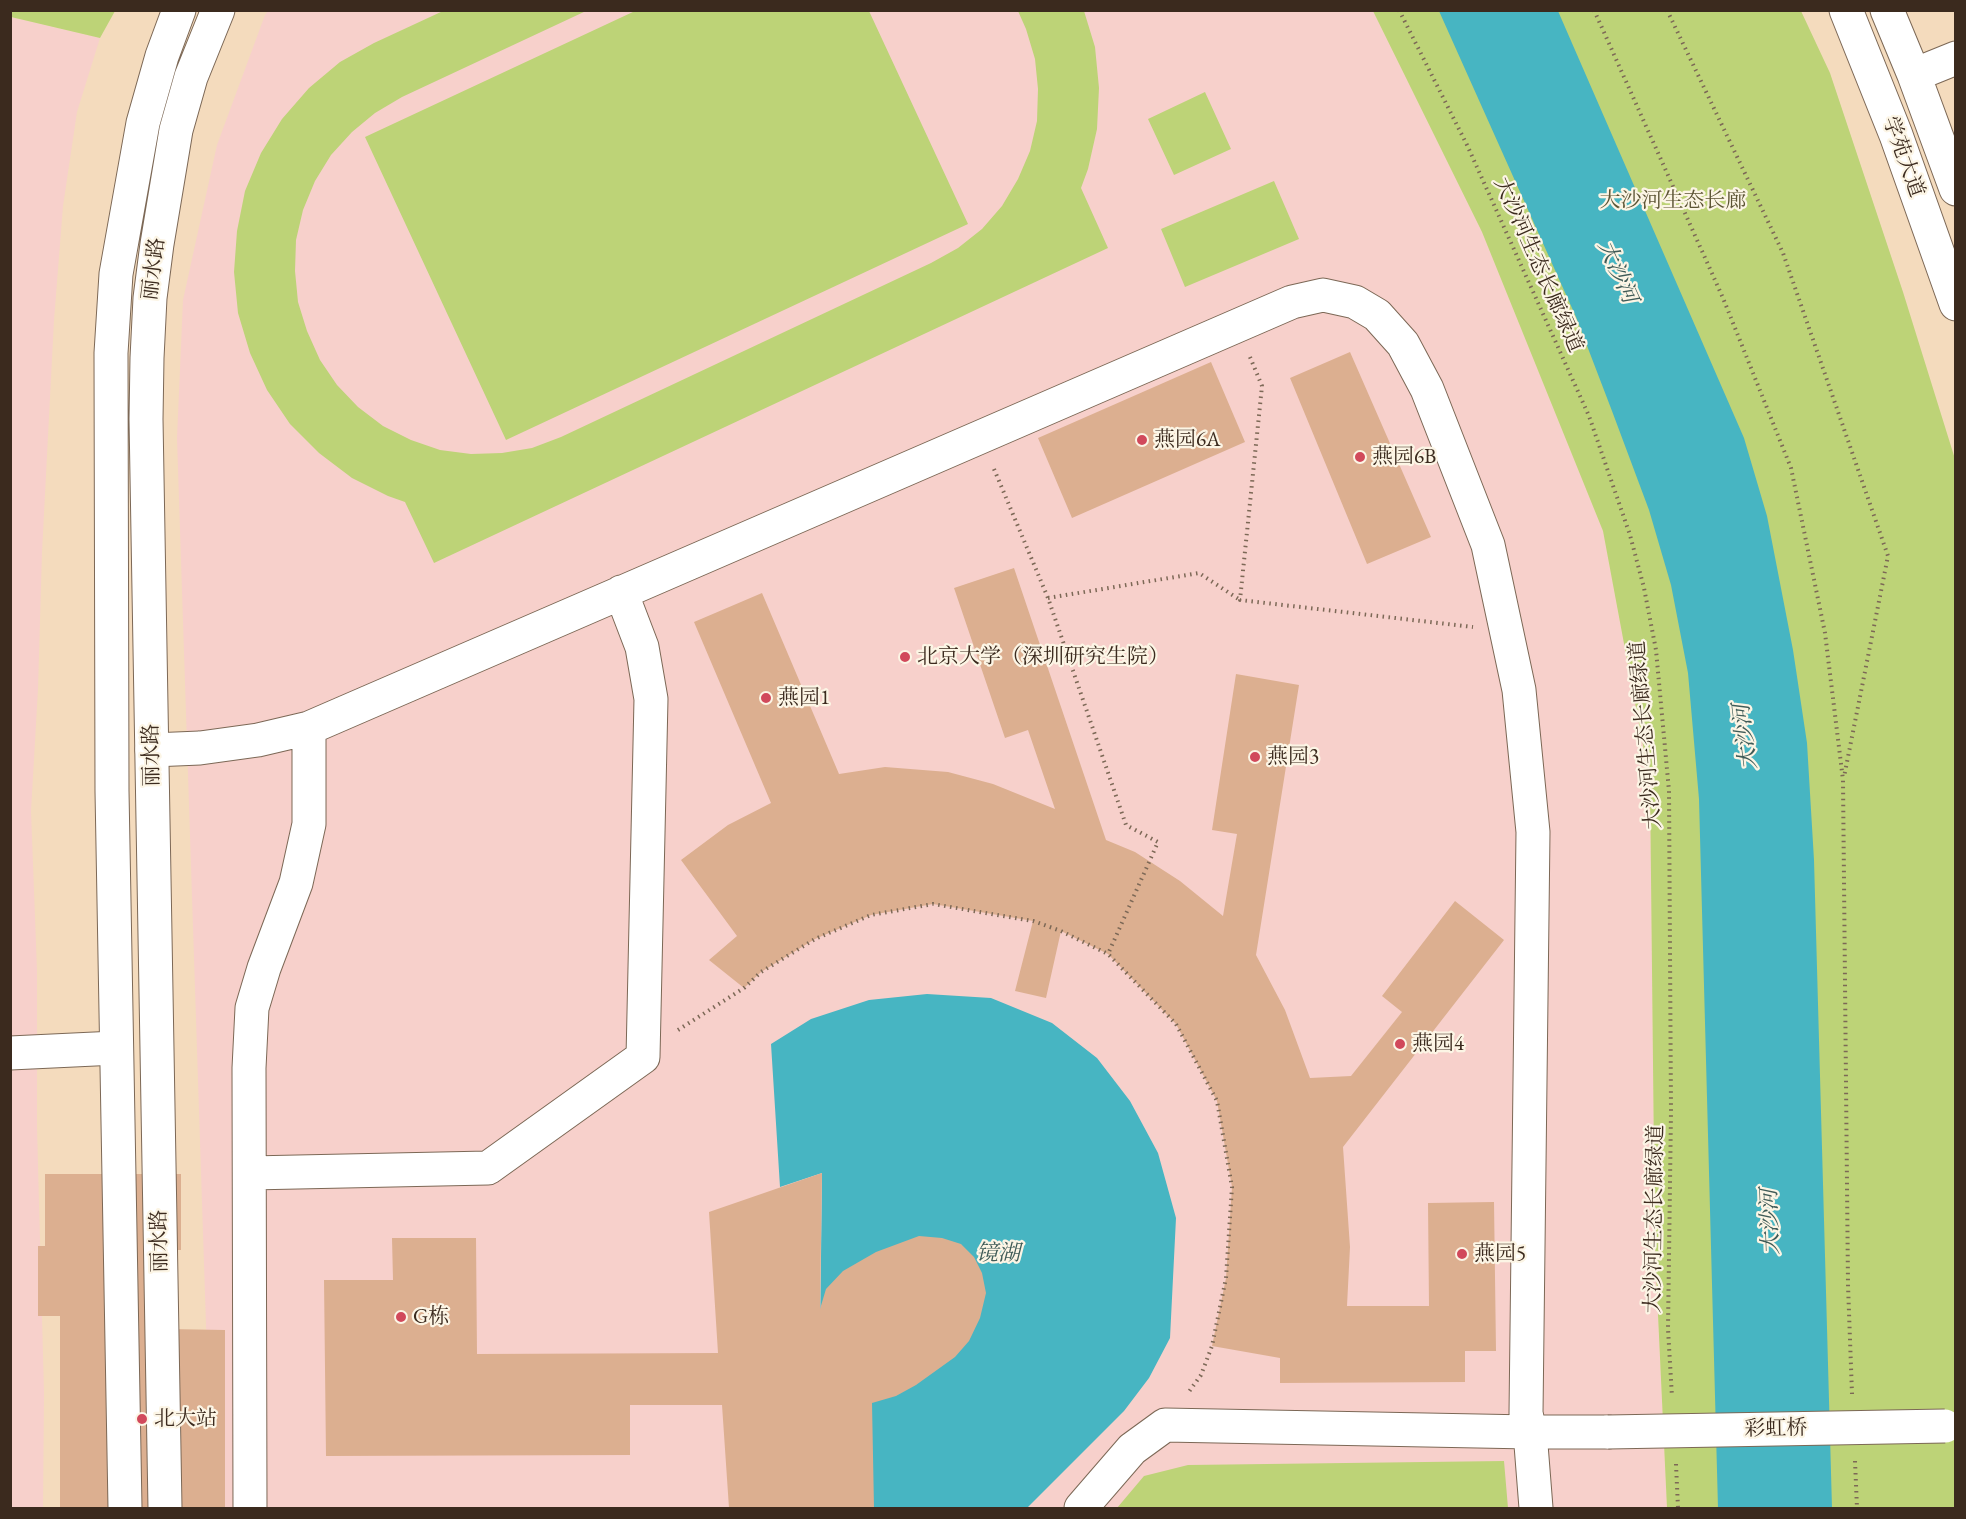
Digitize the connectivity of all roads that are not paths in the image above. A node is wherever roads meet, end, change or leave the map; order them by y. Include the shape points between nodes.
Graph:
1 (179, 10) edge
2 (218, 10) edge
3 (1846, 10) edge
4 (1887, 10) edge
5 (1956, 58) edge
6 (1914, 75) junction
7 (1956, 189) edge
8 (1956, 304) edge
9 (621, 592) junction
10 (309, 728) junction
11 (152, 750) junction
12 (116, 1048) junction
13 (10, 1053) edge
14 (250, 1173) junction
15 (1950, 1426) edge
16 (1530, 1432) junction
17 (125, 1509) edge
18 (165, 1509) edge
19 (250, 1509) edge
20 (1081, 1509) edge
21 (1536, 1509) edge

1 - 12 street, 丽水路 via 143,123 116,274 112,330
2 - 11 street, 丽水路 via 191,77 177,130 150,298 146,419
3 - 8 street, 学苑大道 via 1896,135
4 - 6 street, 学苑大道
5 - 6 street
6 - 7 street, 学苑大道
9 - 10 street
9 - 14 street via 642,647 651,699 643,1057 488,1168
9 - 16 street via 1292,302 1323,295 1355,302 1377,315 1402,344 1428,389 1488,545 1519,690 1533,832 1526,1413
10 - 11 street via 258,740
10 - 14 street via 309,824 296,884 252,1008
11 - 18 street, 丽水路
12 - 13 street
12 - 17 street, 丽水路
14 - 19 street
15 - 16 street, 彩虹桥, bridge
16 - 20 street, 彩虹桥 via 1165,1425 1132,1449
16 - 21 street

